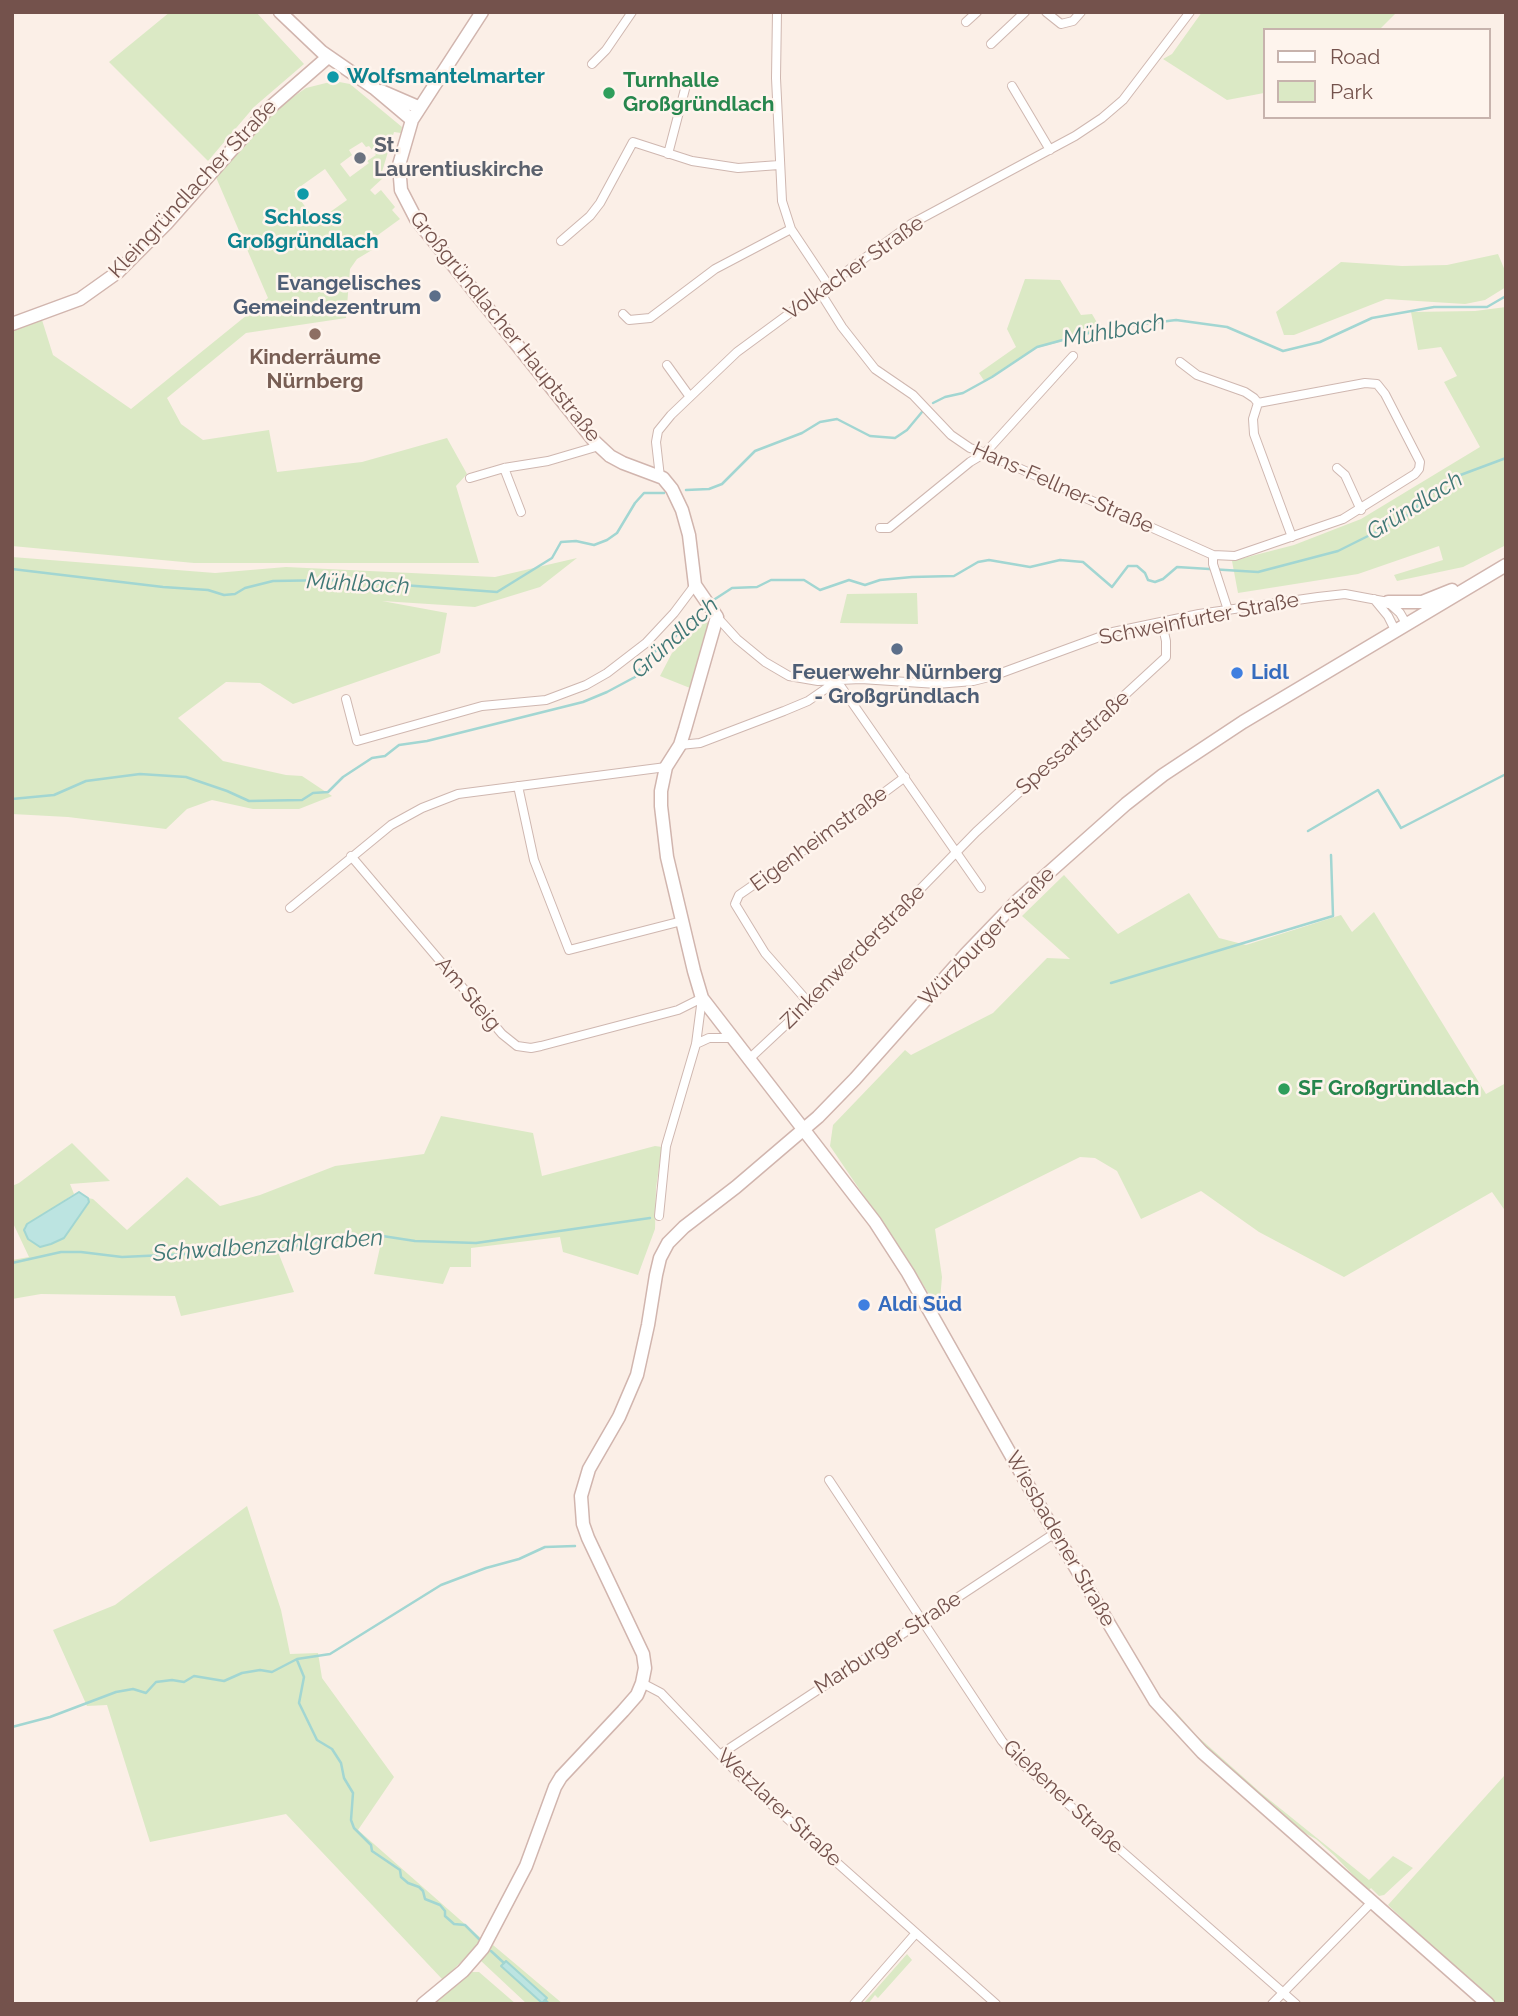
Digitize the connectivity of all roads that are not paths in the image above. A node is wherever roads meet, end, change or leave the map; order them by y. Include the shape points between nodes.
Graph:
1 (280, 12) edge
2 (482, 12) edge
3 (632, 12) edge
4 (778, 12) edge
5 (976, 12) edge
6 (1025, 12) edge
7 (1046, 12) edge
8 (1081, 12) edge
9 (1191, 12) edge
10 (965, 22) dead end
11 (991, 44) dead end
12 (328, 57) junction
13 (592, 64) dead end
14 (1012, 86) dead end
15 (685, 89) dead end
16 (415, 114) junction
17 (1050, 150) junction
18 (668, 154) junction
19 (779, 165) junction
20 (792, 229) junction
21 (561, 241) dead end
22 (829, 286) junction
23 (820, 292) junction
24 (623, 314) dead end
25 (12, 324) edge
26 (1073, 356) dead end
27 (1180, 362) dead end
28 (667, 365) dead end
29 (690, 397) junction
30 (1258, 403) junction
31 (599, 446) junction
32 (985, 453) junction
33 (504, 468) junction
34 (1338, 468) dead end
35 (660, 477) junction
36 (470, 478) dead end
37 (1360, 510) junction
38 (521, 512) dead end
39 (880, 528) dead end
40 (1292, 537) junction
41 (1213, 559) junction
42 (1506, 565) edge
43 (1489, 576) junction
44 (697, 589) junction
45 (1374, 600) junction
46 (1388, 603) junction
47 (1228, 610) junction
48 (715, 615) junction
49 (1162, 623) junction
50 (1402, 629) junction
51 (818, 681) junction
52 (837, 681) junction
53 (822, 693) junction
54 (346, 699) dead end
55 (680, 745) junction
56 (666, 767) junction
57 (905, 777) junction
58 (518, 786) junction
59 (956, 852) junction
60 (351, 856) junction
61 (981, 888) dead end
62 (290, 908) dead end
63 (682, 921) junction
64 (705, 1002) junction
65 (809, 1003) junction
66 (731, 1038) junction
67 (696, 1044) junction
68 (748, 1060) junction
69 (804, 1129) junction
70 (659, 1216) dead end
71 (829, 1480) dead end
72 (1055, 1533) junction
73 (922, 1621) junction
74 (642, 1683) junction
75 (721, 1754) junction
76 (1372, 1902) junction
77 (916, 1933) junction
78 (1283, 1993) junction
79 (423, 2004) edge
80 (854, 2004) edge
81 (996, 2004) edge
82 (1272, 2004) edge
83 (1296, 2004) edge
84 (1488, 2004) edge

1 - 12 main road
2 - 16 main road, Großgründlacher Hauptstraße
3 - 13 street
4 - 19 street
5 - 10 street
6 - 11 street
7 - 8 street via 1061,24 1073,21
9 - 17 street, Volkacher Straße via 1123,100
12 - 16 main road
12 - 25 main road, Kleingründlacher Straße via 266,111 118,272 80,299
14 - 17 street
15 - 18 street
16 - 31 main road, Großgründlacher Hauptstraße via 399,165 407,204
17 - 22 street, Volkacher Straße via 911,224
18 - 19 street via 738,168
18 - 21 street via 634,142 600,203
19 - 20 street via 782,201
20 - 22 street
20 - 24 street via 716,269 650,318 629,320
22 - 23 street, Volkacher Straße
23 - 29 street, Volkacher Straße via 754,338
23 - 32 street, Hans-Fellner-Straße via 875,369 913,395 951,435
26 - 32 street
27 - 30 street via 1196,375 1245,392
28 - 29 street
29 - 35 street, Volkacher Straße via 656,436
30 - 37 street, Hans-Fellner-Straße via 1377,384 1420,462 1415,474
30 - 40 street via 1254,434
31 - 33 street
31 - 35 main road, Großgründlacher Hauptstraße via 623,463
32 - 39 street via 889,528
32 - 41 street, Hans-Fellner-Straße
33 - 36 street
33 - 38 street
34 - 37 street
35 - 44 main road via 672,489 686,522
37 - 40 street, Hans-Fellner-Straße
40 - 41 street, Hans-Fellner-Straße
41 - 47 street
42 - 43 main road, Würzburger Straße
43 - 46 main road via 1422,601
43 - 50 main road, Würzburger Straße
44 - 48 main road
44 - 54 street via 646,643 607,673 546,700 482,706 357,741
45 - 46 street, Schweinfurter Straße
45 - 47 street, Schweinfurter Straße via 1345,594
45 - 50 street
46 - 50 street via 1401,613
47 - 49 street, Schweinfurter Straße
48 - 51 street, Schweinfurter Straße via 776,670
48 - 55 main road
49 - 52 street, Schweinfurter Straße via 1100,635 973,681
49 - 59 street, Spessartstraße via 1166,657
50 - 69 main road, Würzburger Straße via 1209,744 1091,832 1007,911
51 - 52 street, Schweinfurter Straße
51 - 53 street
52 - 53 street
52 - 57 street
53 - 55 street via 700,743
55 - 56 main road
56 - 58 street
56 - 63 main road, Wiesbadener Straße via 661,791 664,832
57 - 59 street
57 - 65 street, Eigenheimstraße via 739,895 735,904 765,953
58 - 60 street via 458,794 422,808
58 - 63 street via 538,873 569,950
59 - 61 street
59 - 65 street, Zinkenwerderstraße
60 - 62 street
60 - 64 street, Am Steig via 517,1046 541,1046
63 - 64 main road, Wiesbadener Straße
64 - 66 main road, Wiesbadener Straße
64 - 67 street
65 - 68 street, Zinkenwerderstraße
66 - 67 street via 709,1038
66 - 68 main road, Wiesbadener Straße
67 - 70 street via 666,1146
68 - 69 main road, Wiesbadener Straße
69 - 72 main road, Wiesbadener Straße via 908,1273
69 - 74 main road, Würzburger Straße via 668,1243 656,1275 637,1375 584,1483 583,1524 643,1654
71 - 73 street, Gießener Straße
72 - 73 street, Marburger Straße
72 - 76 main road, Wiesbadener Straße via 1142,1681 1170,1719
73 - 75 street, Marburger Straße
73 - 78 street, Gießener Straße via 1019,1761
74 - 75 street, Wetzlarer Straße via 661,1693
74 - 79 main road via 637,1695 561,1777 526,1866 483,1948
75 - 77 street, Wetzlarer Straße via 745,1781
76 - 78 street
76 - 84 main road, Wiesbadener Straße
77 - 80 street
77 - 81 street, Wetzlarer Straße
78 - 82 street
78 - 83 street, Gießener Straße

